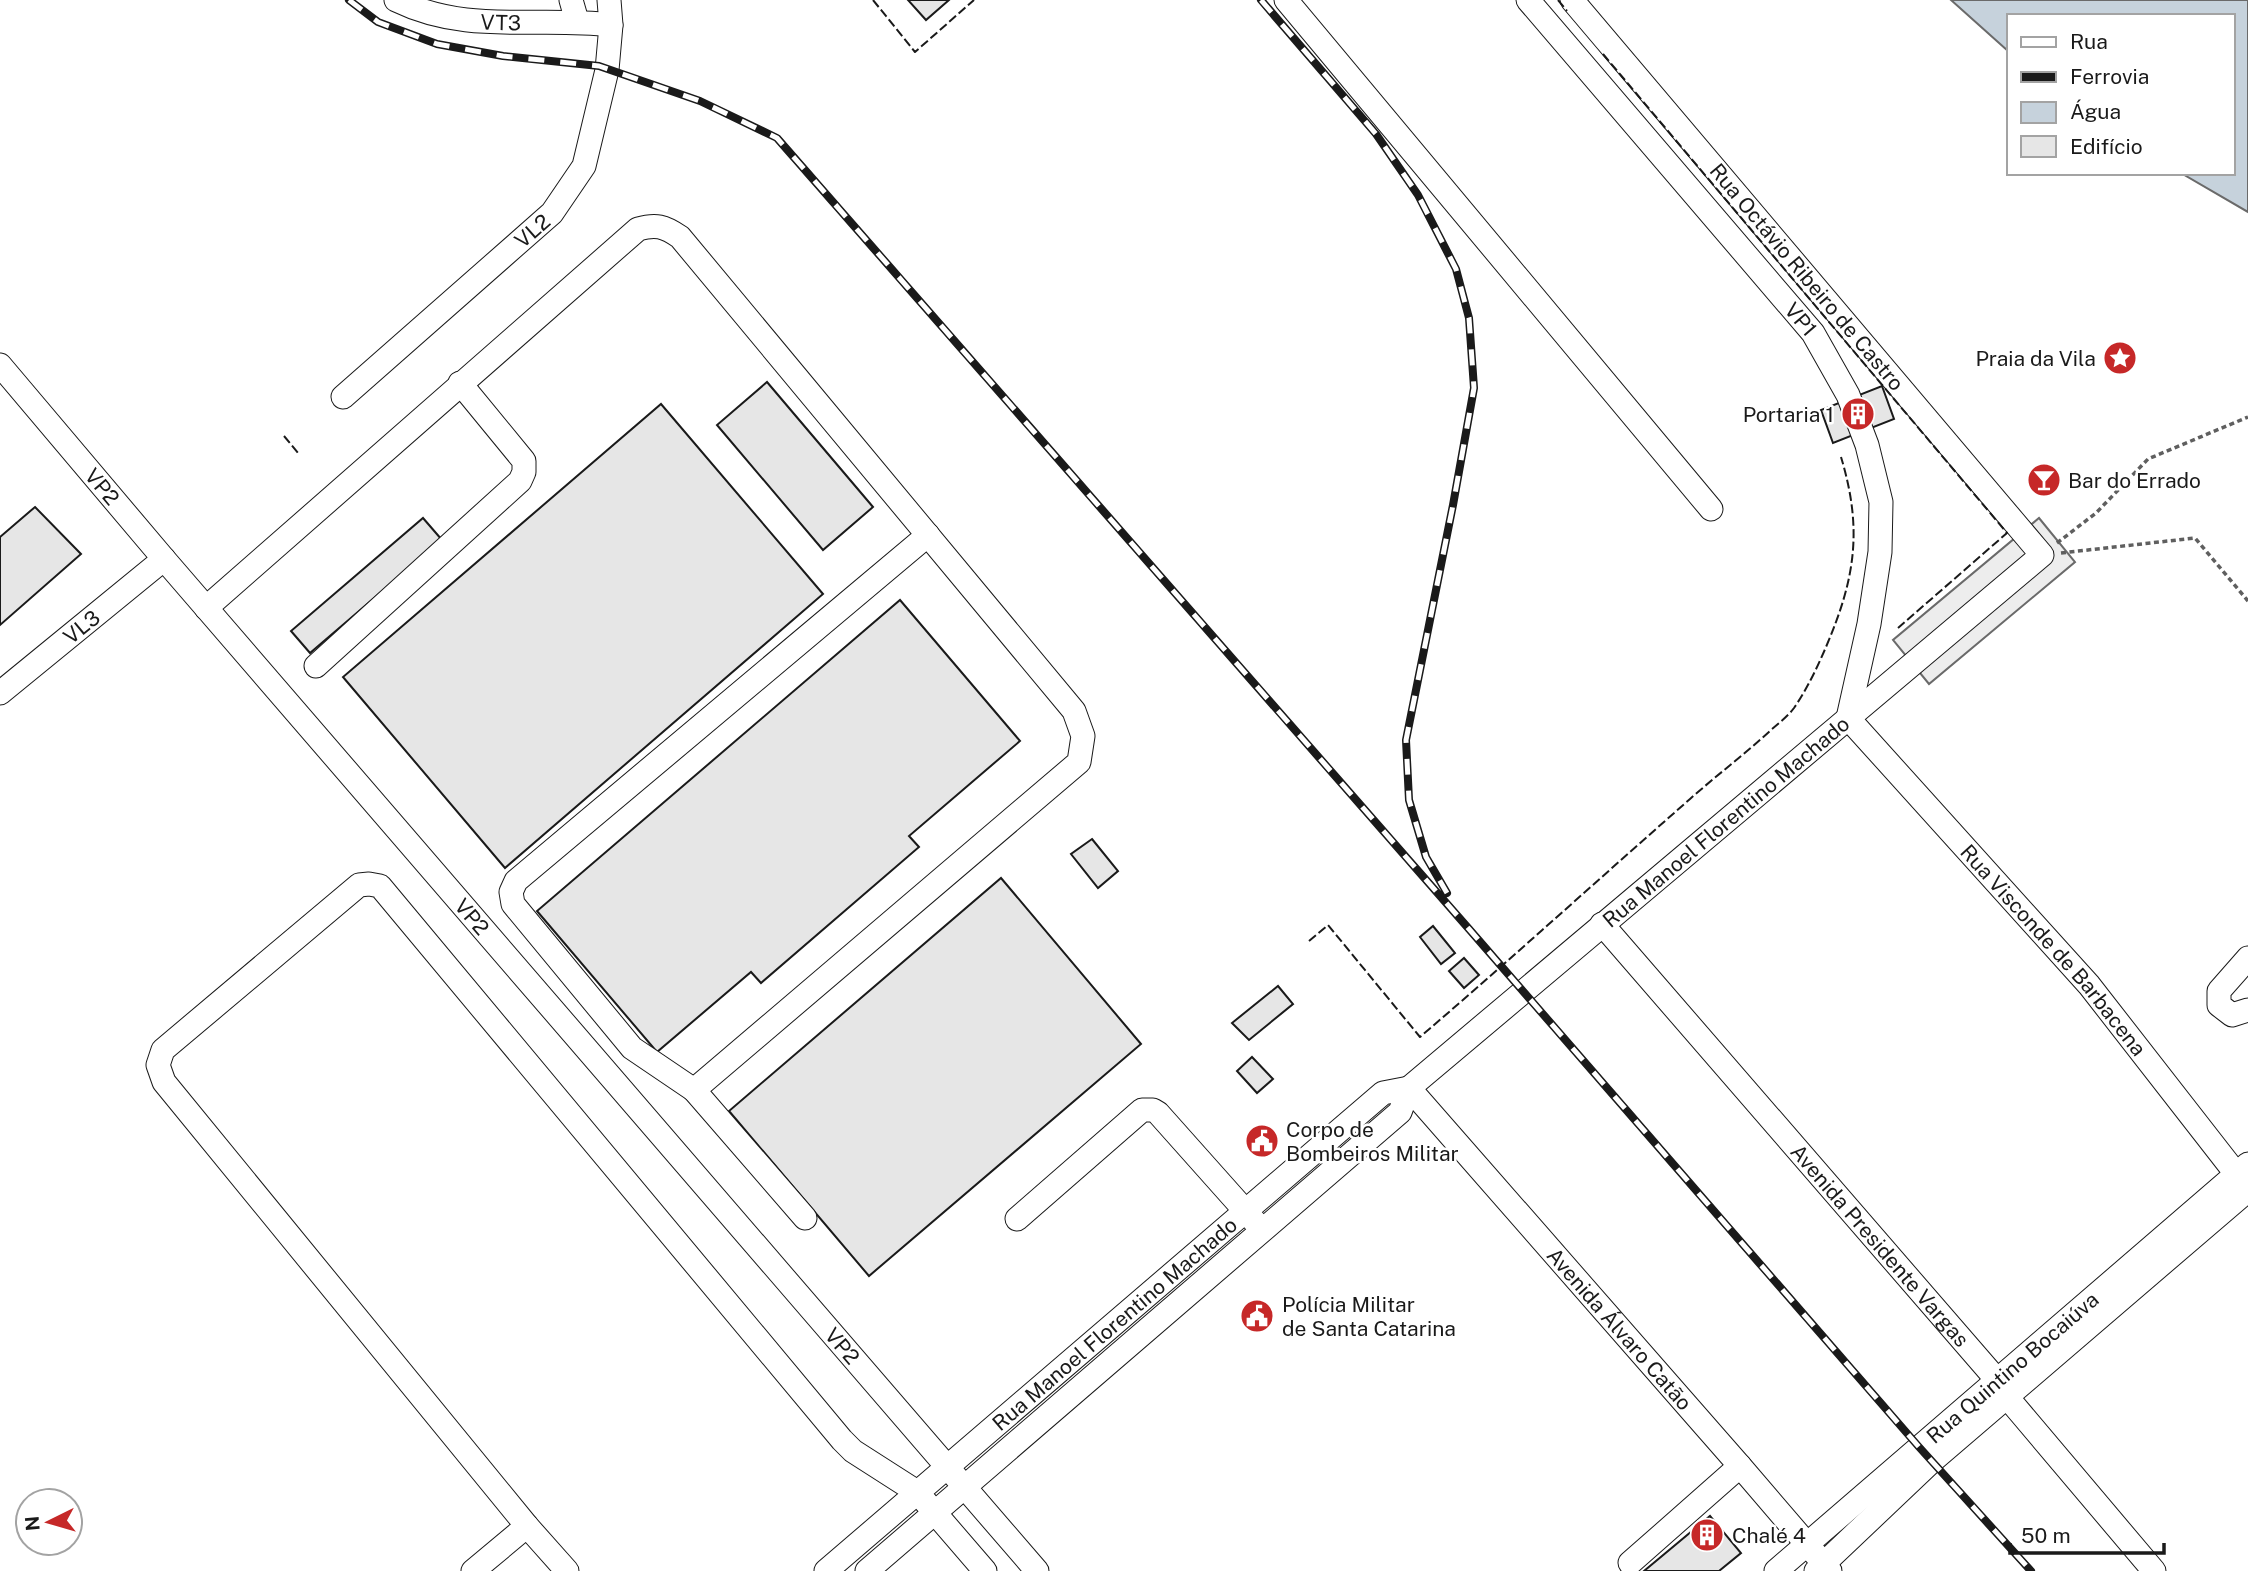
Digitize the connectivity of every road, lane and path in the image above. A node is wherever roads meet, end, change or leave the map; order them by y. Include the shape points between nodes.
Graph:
1 (396, 0) edge
2 (609, 0) edge
3 (1286, 0) edge
4 (1528, 0) edge
5 (1572, 0) edge
6 (574, 11) edge
7 (611, 25) junction
8 (0, 365) edge
9 (460, 383) junction
10 (343, 397) dead end
11 (2248, 416) edge
12 (1711, 509) dead end
13 (928, 535) junction
14 (2042, 555) junction
15 (164, 558) junction
16 (2248, 601) edge
17 (206, 608) junction
18 (316, 666) dead end
19 (0, 693) edge
20 (1848, 718) junction
21 (1602, 924) junction
22 (2248, 958) edge
23 (2248, 1010) edge
24 (1409, 1088) junction
25 (694, 1090) junction
26 (2245, 1179) edge
27 (1244, 1212) junction
28 (805, 1218) dead end
29 (1017, 1219) dead end
30 (1263, 1230) junction
31 (1178, 1269) junction
32 (1195, 1288) junction
33 (2002, 1388) junction
34 (1740, 1466) junction
35 (947, 1467) junction
36 (965, 1487) junction
37 (918, 1492) junction
38 (935, 1512) junction
39 (527, 1526) junction
40 (1807, 1544) junction
41 (1630, 1563) dead end
42 (1823, 1569) edge
43 (473, 1571) edge
44 (567, 1571) edge
45 (826, 1571) edge
46 (867, 1571) edge
47 (985, 1571) edge
48 (1037, 1571) edge
49 (1776, 1571) edge
50 (2154, 1571) edge

1 - 6 street, VT3 via 419,11 462,21 511,24
2 - 7 street, VL2
3 - 12 street
4 - 20 street, VP1 via 1813,333 1848,394 1881,502 1880,552 1871,612
5 - 14 street, Rua Octávio Ribeiro de Castro
6 - 7 street, VT3
7 - 10 street, VL2 via 607,70 583,166 552,214
8 - 15 street, VP2
9 - 13 street via 638,229 664,227 680,237
9 - 17 street
9 - 18 street via 524,461 520,481
11 - 14 path via 2148,460 2096,513
13 - 25 street via 1074,711 1083,736 1079,762
13 - 25 street via 516,881 511,892 513,904 632,1048
14 - 16 path via 2195,538
14 - 20 street, Rua Manoel Florentino Machado
15 - 17 street, VP2
15 - 19 street, VL3
17 - 35 street, VP2
20 - 21 street, Rua Manoel Florentino Machado
20 - 26 street, Rua Visconde de Barbacena via 2089,985
21 - 24 street, Rua Manoel Florentino Machado
21 - 33 street, Avenida Presidente Vargas
22 - 23 street via 2219,990 2219,1005 2232,1015
24 - 27 street, Rua Manoel Florentino Machado via 1383,1093
24 - 30 street, Rua Manoel Florentino Machado via 1399,1112
24 - 34 street, Avenida Álvaro Catão
25 - 28 street
26 - 33 street, Rua Quintino Bocaiúva
27 - 29 street via 1158,1113 1148,1109
27 - 30 street
27 - 31 street, Rua Manoel Florentino Machado
30 - 32 street, Rua Manoel Florentino Machado
31 - 32 street
31 - 35 street, Rua Manoel Florentino Machado
32 - 36 street, Rua Manoel Florentino Machado
33 - 40 street, Rua Quintino Bocaiúva
33 - 42 street, Rua Quintino Bocaiúva
33 - 50 street, Avenida Presidente Vargas
34 - 40 street, Avenida Álvaro Catão
34 - 41 street
35 - 36 street, VP2
35 - 37 street, Rua Manoel Florentino Machado
36 - 38 street, Rua Manoel Florentino Machado
36 - 48 street, VP2
37 - 38 street
37 - 39 street via 842,1440 380,886 359,885 163,1050 158,1065 164,1082
37 - 45 street, Rua Manoel Florentino Machado
38 - 46 street, Rua Manoel Florentino Machado
38 - 47 street
39 - 43 street
39 - 44 street
40 - 42 street, Avenida Álvaro Catão
40 - 49 street, Rua Quintino Bocaiúva

